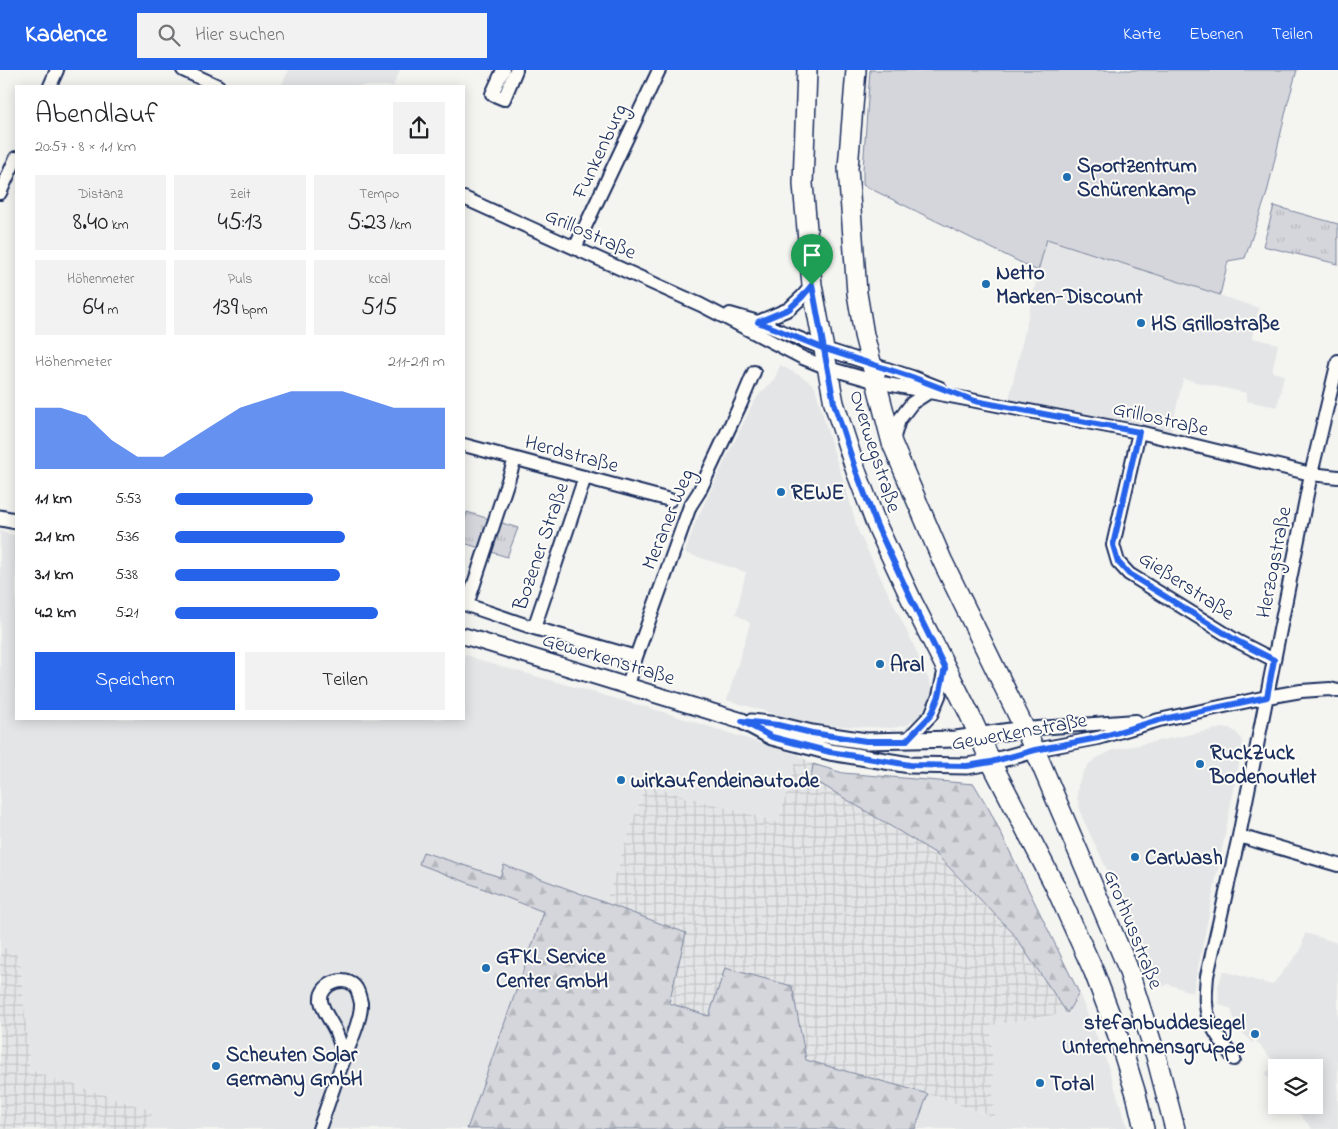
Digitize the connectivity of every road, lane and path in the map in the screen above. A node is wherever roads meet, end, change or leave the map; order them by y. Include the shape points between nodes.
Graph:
1 (57, 70) edge
2 (183, 70) edge
3 (503, 70) edge
4 (516, 70) edge
5 (659, 70) edge
6 (807, 70) edge
7 (856, 70) edge
8 (50, 85) edge
9 (213, 85) edge
10 (15, 160) edge
11 (0, 193) edge
12 (465, 198) edge
13 (575, 248) junction
14 (812, 285) junction
15 (701, 305) junction
16 (758, 322) junction
17 (825, 349) junction
18 (1338, 361) edge
19 (872, 364) junction
20 (828, 368) junction
21 (754, 372) dead end
22 (877, 382) junction
23 (929, 392) junction
24 (975, 401) junction
25 (1139, 432) junction
26 (892, 443) junction
27 (465, 444) edge
28 (515, 459) junction
29 (1311, 474) junction
30 (585, 477) junction
31 (1338, 477) edge
32 (670, 500) dead end
33 (465, 605) edge
34 (534, 628) junction
35 (465, 636) edge
36 (636, 657) junction
37 (1274, 660) junction
38 (945, 668) junction
39 (628, 686) junction
40 (1338, 691) edge
41 (1267, 697) junction
42 (1159, 720) junction
43 (742, 721) junction
44 (1024, 729) junction
45 (980, 736) junction
46 (906, 741) junction
47 (1035, 750) junction
48 (991, 762) junction
49 (1239, 836) junction
50 (1338, 865) edge
51 (344, 1057) junction
52 (1234, 1059) dead end
53 (319, 1129) edge
54 (1144, 1129) edge
55 (1175, 1129) edge

1 - 8 street
2 - 9 street
3 - 4 street via 492,94 504,99
5 - 13 street, Funkenburg
6 - 14 main road, Overwegstraße via 803,184
7 - 19 main road, Overwegstraße via 848,168 857,292
10 - 11 street
12 - 13 street, Grillostraße
13 - 15 street, Grillostraße
14 - 16 street via 789,309
14 - 17 main road, Overwegstraße
15 - 16 street, Grillostraße
15 - 20 street, Grillostraße
16 - 17 street, Grillostraße
17 - 19 street, Grillostraße
17 - 20 main road, Overwegstraße
18 - 29 street, Herzogstraße
19 - 22 main road, Overwegstraße
19 - 24 street, Grillostraße
20 - 22 street, Grillostraße
20 - 38 main road, Overwegstraße via 834,403 877,526
21 - 36 street, Meraner Weg via 690,506
22 - 23 street, Grillostraße
22 - 26 main road, Overwegstraße
23 - 24 street, Grillostraße
23 - 26 street via 912,403 899,420
24 - 25 street, Grillostraße
25 - 29 street, Grillostraße
25 - 37 street, Gießerstraße via 1113,545 1118,562 1129,574 1237,641
26 - 44 main road, Overwegstraße via 942,560
27 - 28 street, Herdstraße
28 - 30 street, Herdstraße
28 - 33 street
29 - 31 street, Grillostraße
29 - 37 street, Herzogstraße
30 - 32 street, Herdstraße
30 - 34 street, Bozener Straße
33 - 34 street, Gewerkenstraße
34 - 36 street, Gewerkenstraße
35 - 39 street, Gewerkenstraße
36 - 39 street, Meraner Weg
37 - 41 street, Herzogstraße
38 - 45 main road, Overwegstraße
38 - 46 street via 931,715
39 - 43 street, Gewerkenstraße
40 - 41 street, Gewerkenstraße via 1301,691
41 - 42 street, Gewerkenstraße
41 - 49 street, Herzogstraße
42 - 44 street, Gewerkenstraße
42 - 47 street, Gewerkenstraße via 1098,738
43 - 46 street, Gewerkenstraße via 866,741
43 - 48 street, Gewerkenstraße via 772,737 830,752 910,765 967,766
44 - 45 street, Gewerkenstraße
44 - 47 main road, Overwegstraße
45 - 46 street, Gewerkenstraße
45 - 48 main road, Overwegstraße
47 - 48 street, Gewerkenstraße
47 - 55 main road, Grothusstraße via 1127,966
48 - 54 main road via 1055,886 1094,972 1120,1042
49 - 50 street
49 - 52 street, Herzogstraße via 1207,976 1206,999 1213,1028
51 - 51 street via 361,1003 357,988 341,980 326,988 321,999
51 - 53 street

